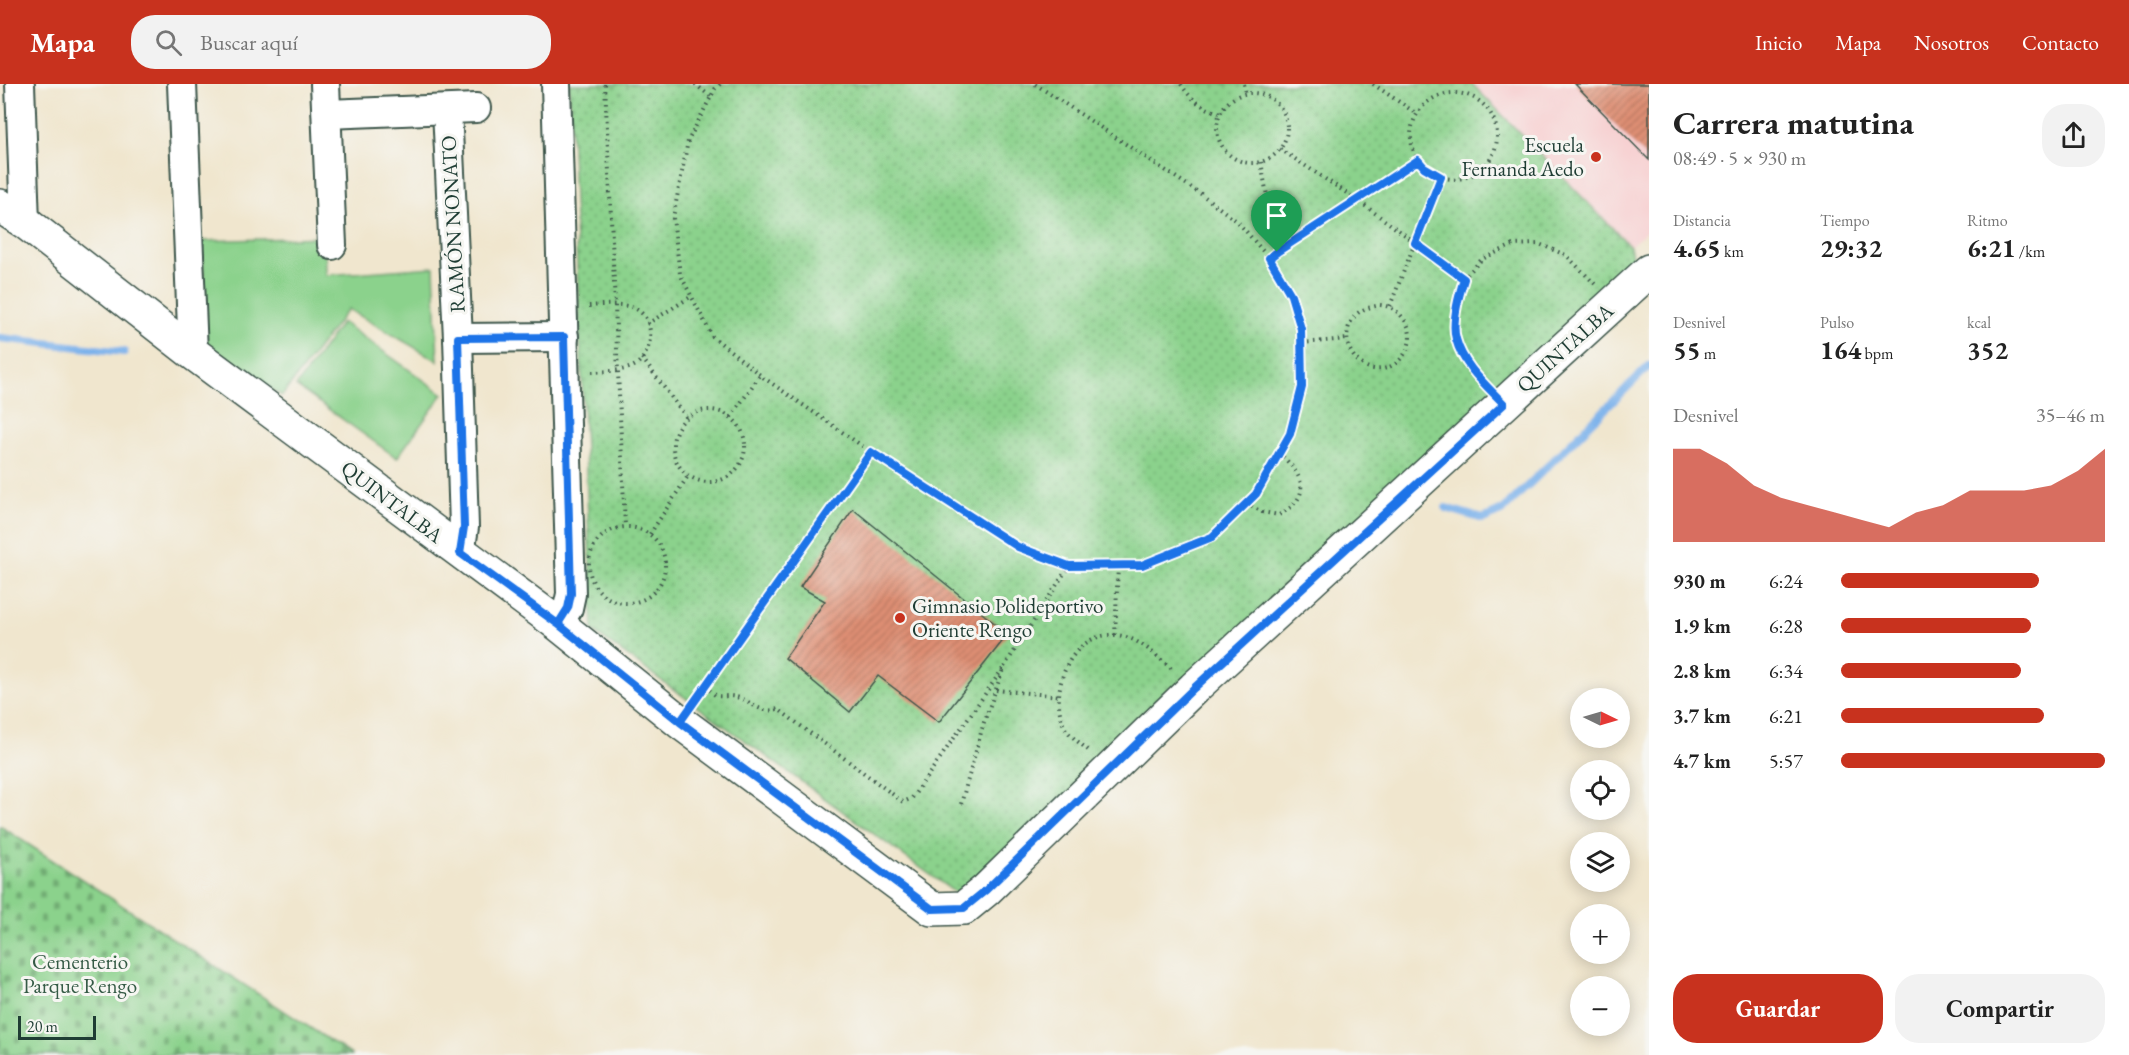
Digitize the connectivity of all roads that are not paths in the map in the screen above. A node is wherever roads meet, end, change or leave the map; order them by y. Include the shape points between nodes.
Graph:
1 (20, 84) edge
2 (182, 84) edge
3 (325, 84) edge
4 (556, 84) edge
5 (476, 108) dead end
6 (447, 110) junction
7 (327, 114) junction
8 (12, 214) edge
9 (332, 245) dead end
10 (1649, 271) edge
11 (564, 337) junction
12 (458, 338) junction
13 (193, 353) junction
14 (460, 553) junction
15 (558, 624) junction

1 - 8 street
2 - 13 street
3 - 7 street
4 - 11 street
5 - 6 street, RAMÓN NONATO
6 - 7 street, RAMÓN NONATO
6 - 12 street, RAMÓN NONATO
7 - 9 street
8 - 13 street, QUINTALBA
10 - 15 street, QUINTALBA via 1194,688 964,908 932,909 680,722
11 - 12 street
11 - 15 street via 571,594
12 - 14 street, RAMÓN NONATO via 464,527
13 - 14 street, QUINTALBA
14 - 15 street, QUINTALBA

